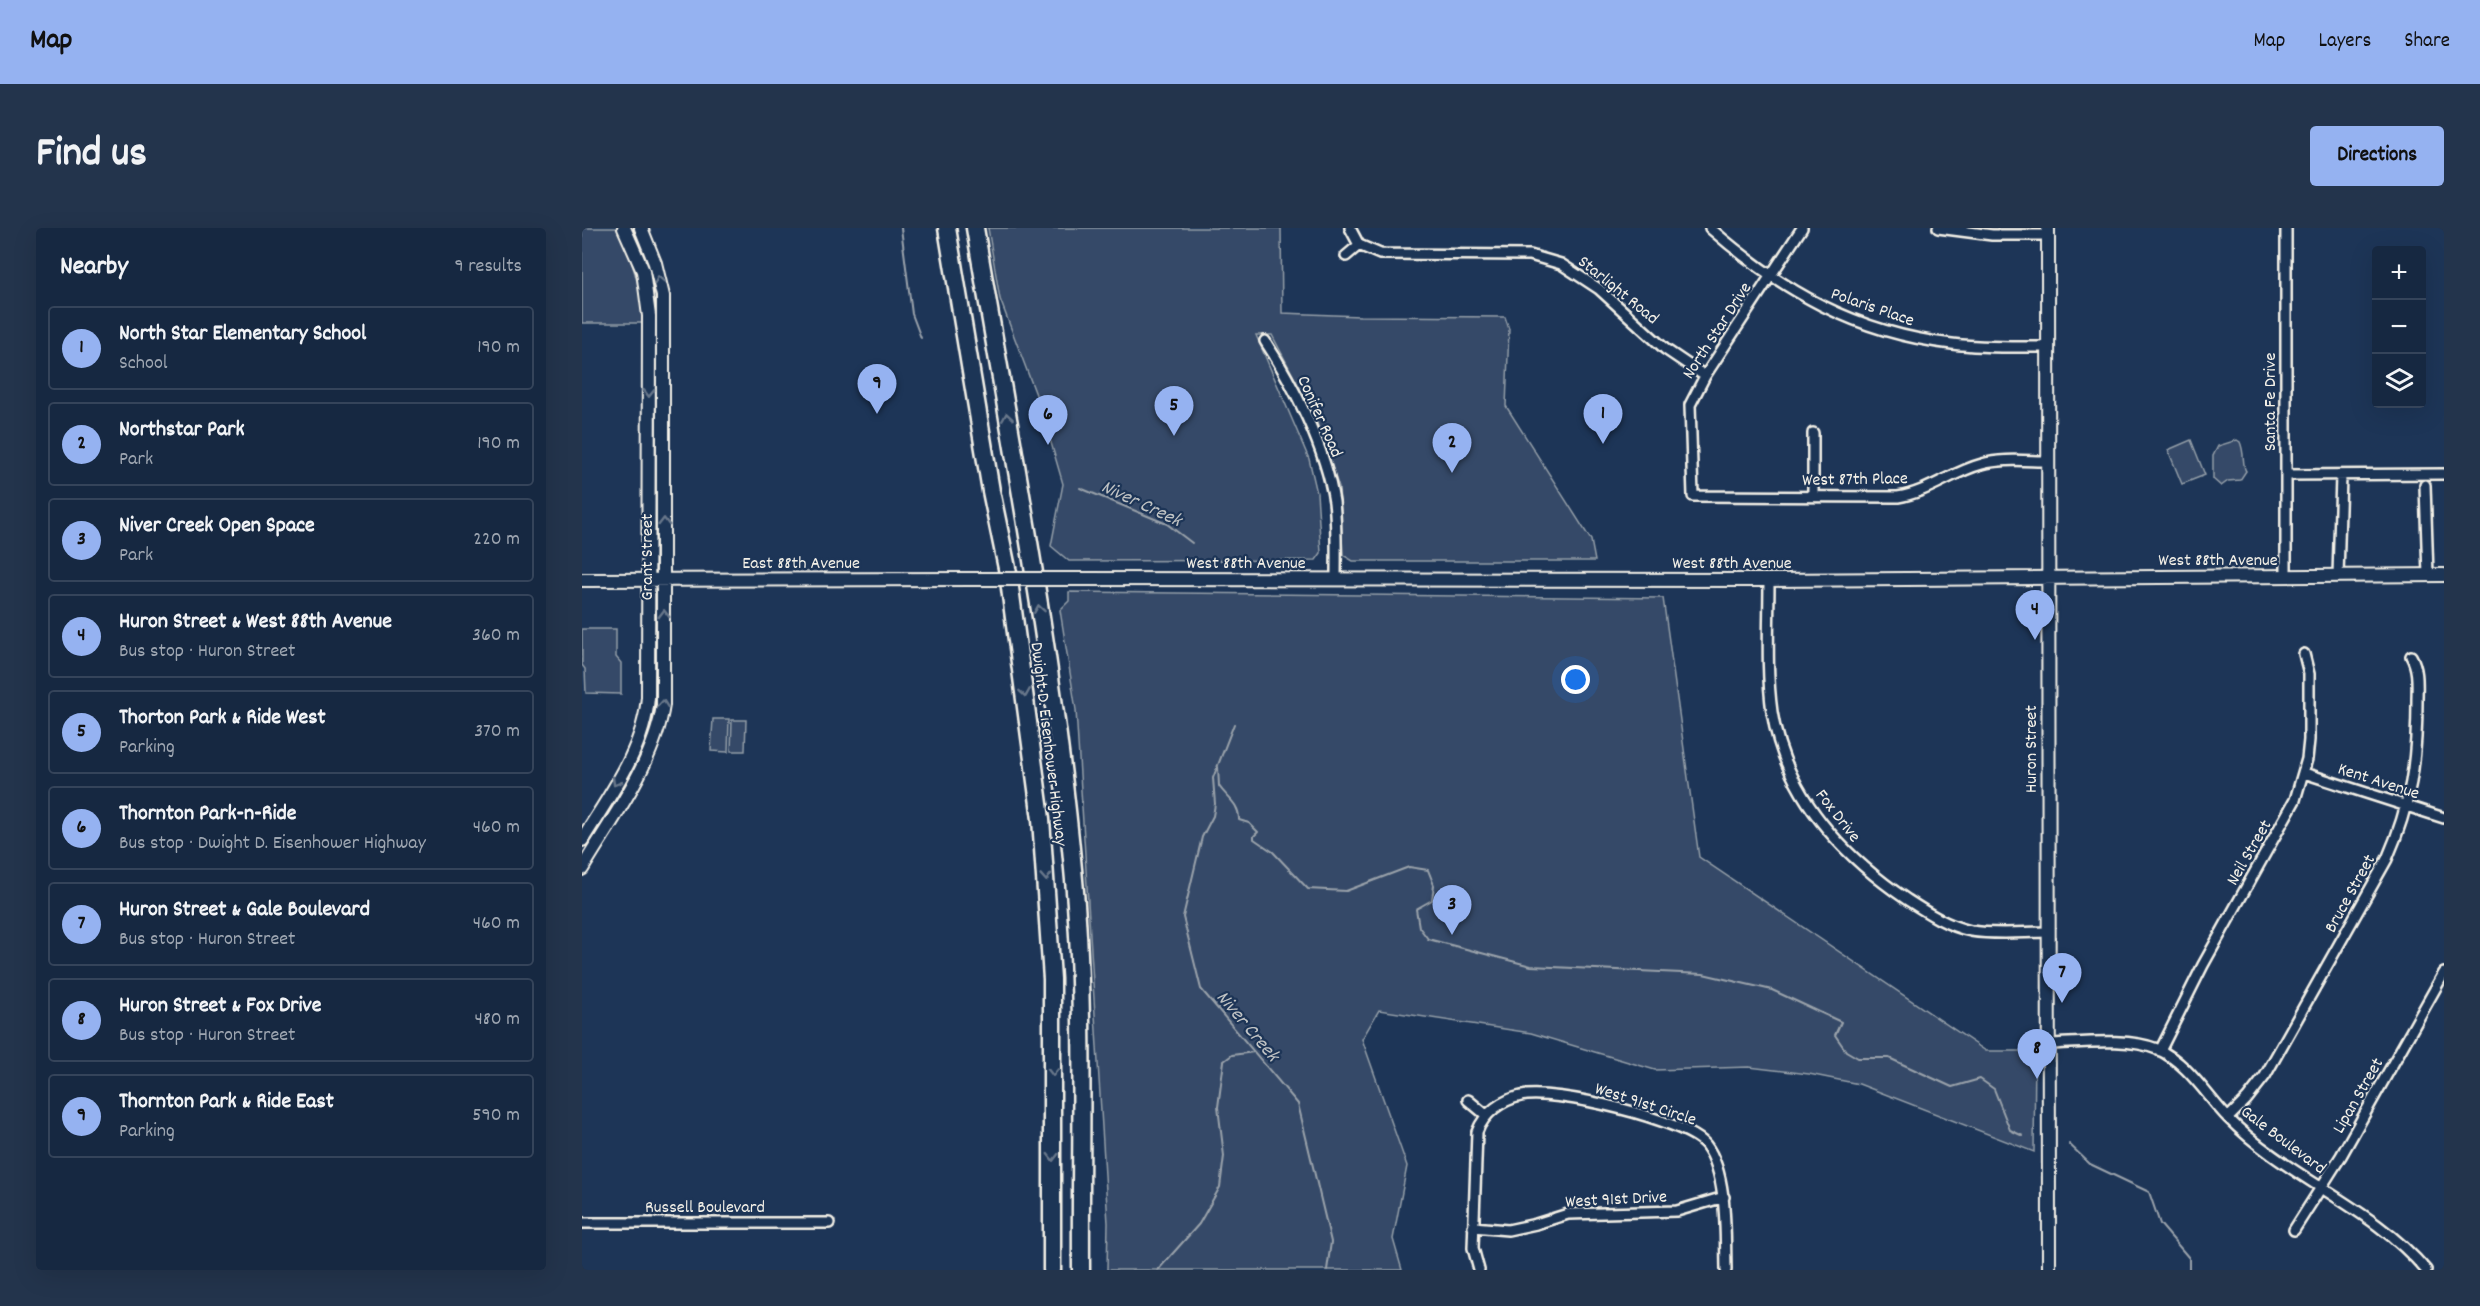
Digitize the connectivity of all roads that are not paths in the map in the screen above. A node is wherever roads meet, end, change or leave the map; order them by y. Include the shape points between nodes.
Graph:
1 (624, 228) edge
2 (641, 228) edge
3 (947, 228) edge
4 (957, 228) edge
5 (975, 228) edge
6 (1350, 228) edge
7 (1710, 228) edge
8 (1802, 228) edge
9 (1938, 228) edge
10 (2286, 228) edge
11 (2048, 232) edge
12 (1359, 245) junction
13 (1346, 256) dead end
14 (1770, 277) junction
15 (1265, 341) dead end
16 (2048, 347) junction
17 (1705, 376) junction
18 (1813, 433) dead end
19 (2048, 461) junction
20 (2444, 474) edge
21 (2286, 475) junction
22 (2341, 476) junction
23 (2425, 485) dead end
24 (1692, 495) joint
25 (1812, 496) junction
26 (2428, 575) junction
27 (2444, 575) edge
28 (1014, 576) junction
29 (2286, 576) junction
30 (2338, 576) junction
31 (2048, 578) junction
32 (582, 580) edge
33 (649, 580) junction
34 (664, 580) junction
35 (1336, 580) junction
36 (1769, 580) junction
37 (2304, 654) dead end
38 (2411, 656) dead end
39 (1062, 771) junction
40 (2304, 773) junction
41 (2406, 807) junction
42 (2444, 819) edge
43 (582, 840) edge
44 (582, 869) edge
45 (2048, 932) junction
46 (2444, 973) edge
47 (2049, 1044) junction
48 (2160, 1051) junction
49 (1468, 1100) dead end
50 (1486, 1115) junction
51 (2228, 1118) junction
52 (2321, 1188) junction
53 (1724, 1197) junction
54 (582, 1223) edge
55 (829, 1223) dead end
56 (1473, 1227) junction
57 (2294, 1230) dead end
58 (1052, 1270) edge
59 (1071, 1270) edge
60 (1081, 1270) edge
61 (1479, 1270) edge
62 (1726, 1270) edge
63 (2049, 1270) edge
64 (2426, 1270) edge

1 -> 33 main road, Grant Street via 643,271 649,316
34 -> 2 main road, Grant Street via 663,296
3 - 28 highway, Dwight D. Eisenhower Highway via 991,491
4 - 28 highway
39 -> 5 highway, Dwight D. Eisenhower Highway via 1039,608
6 - 12 street
7 - 14 street, Polaris Place
8 - 14 street, North Star Drive
9 - 11 street via 1992,236
10 - 21 street, Santa Fe Drive
11 - 16 main road, Huron Street
12 - 13 street
12 - 17 street, Starlight Road via 1388,255 1530,255 1561,264 1599,290 1665,349
14 - 16 street, Polaris Place via 1825,308 1910,337 1979,347
14 - 17 street, North Star Drive
15 - 35 street, Conifer Road via 1309,423 1326,466 1335,510
16 - 19 main road, Huron Street
17 - 24 street, North Star Drive via 1690,405
18 - 25 street
19 - 25 street, West 87th Place via 1981,464 1919,492 1898,497
19 - 31 main road, Huron Street
20 - 22 street
21 - 22 street
21 - 29 street, Santa Fe Drive
22 - 30 street
23 - 26 street
24 - 25 street, West 87th Place
26 - 27 main road, West 88th Avenue
26 - 30 main road, West 88th Avenue
28 - 34 main road, East 88th Avenue, bridge
28 - 35 main road, West 88th Avenue, bridge
28 -> 58 highway, Dwight D. Eisenhower Highway via 1049,908
29 - 30 main road, West 88th Avenue
29 - 31 main road, West 88th Avenue
31 - 36 main road, West 88th Avenue
31 - 45 main road, Huron Street
32 - 33 main road, East 88th Avenue
33 - 34 main road, East 88th Avenue
33 -> 43 main road, Grant Street via 648,697 643,734
44 -> 34 main road, Grant Street via 648,758 661,723
35 - 36 main road, West 88th Avenue
36 - 45 street, Fox Drive via 1774,719 1791,772 1819,822 1873,876 1935,918 1971,931
37 - 40 street, Neil Street via 2310,740
38 - 41 street, Bruce Street via 2417,672 2416,749
39 - 59 highway via 1058,804 1070,994
39 - 60 highway, Dwight D. Eisenhower Highway via 1079,956
40 - 41 street, Kent Avenue
40 - 48 street, Neil Street via 2288,815 2203,965
41 - 42 street, Kent Avenue
41 - 51 street, Bruce Street via 2387,859 2293,1028 2260,1084
45 - 47 main road, Huron Street
46 - 52 street, Lipan Street
47 - 48 street, Gale Boulevard via 2127,1043
47 - 63 main road, Huron Street
48 - 51 street, Gale Boulevard via 2182,1067
49 - 50 street
50 - 53 street, West 91st Circle via 1508,1100 1534,1095 1581,1098 1675,1126 1691,1132 1706,1145
50 - 56 street via 1476,1138
51 - 52 street, Gale Boulevard
52 - 57 street, Lipan Street
52 - 64 street, Gale Boulevard via 2393,1237
53 - 56 street, West 91st Drive via 1677,1211 1568,1214 1508,1230
53 - 62 street, West 91st Circle
54 - 55 street, Russell Boulevard
56 - 61 street

